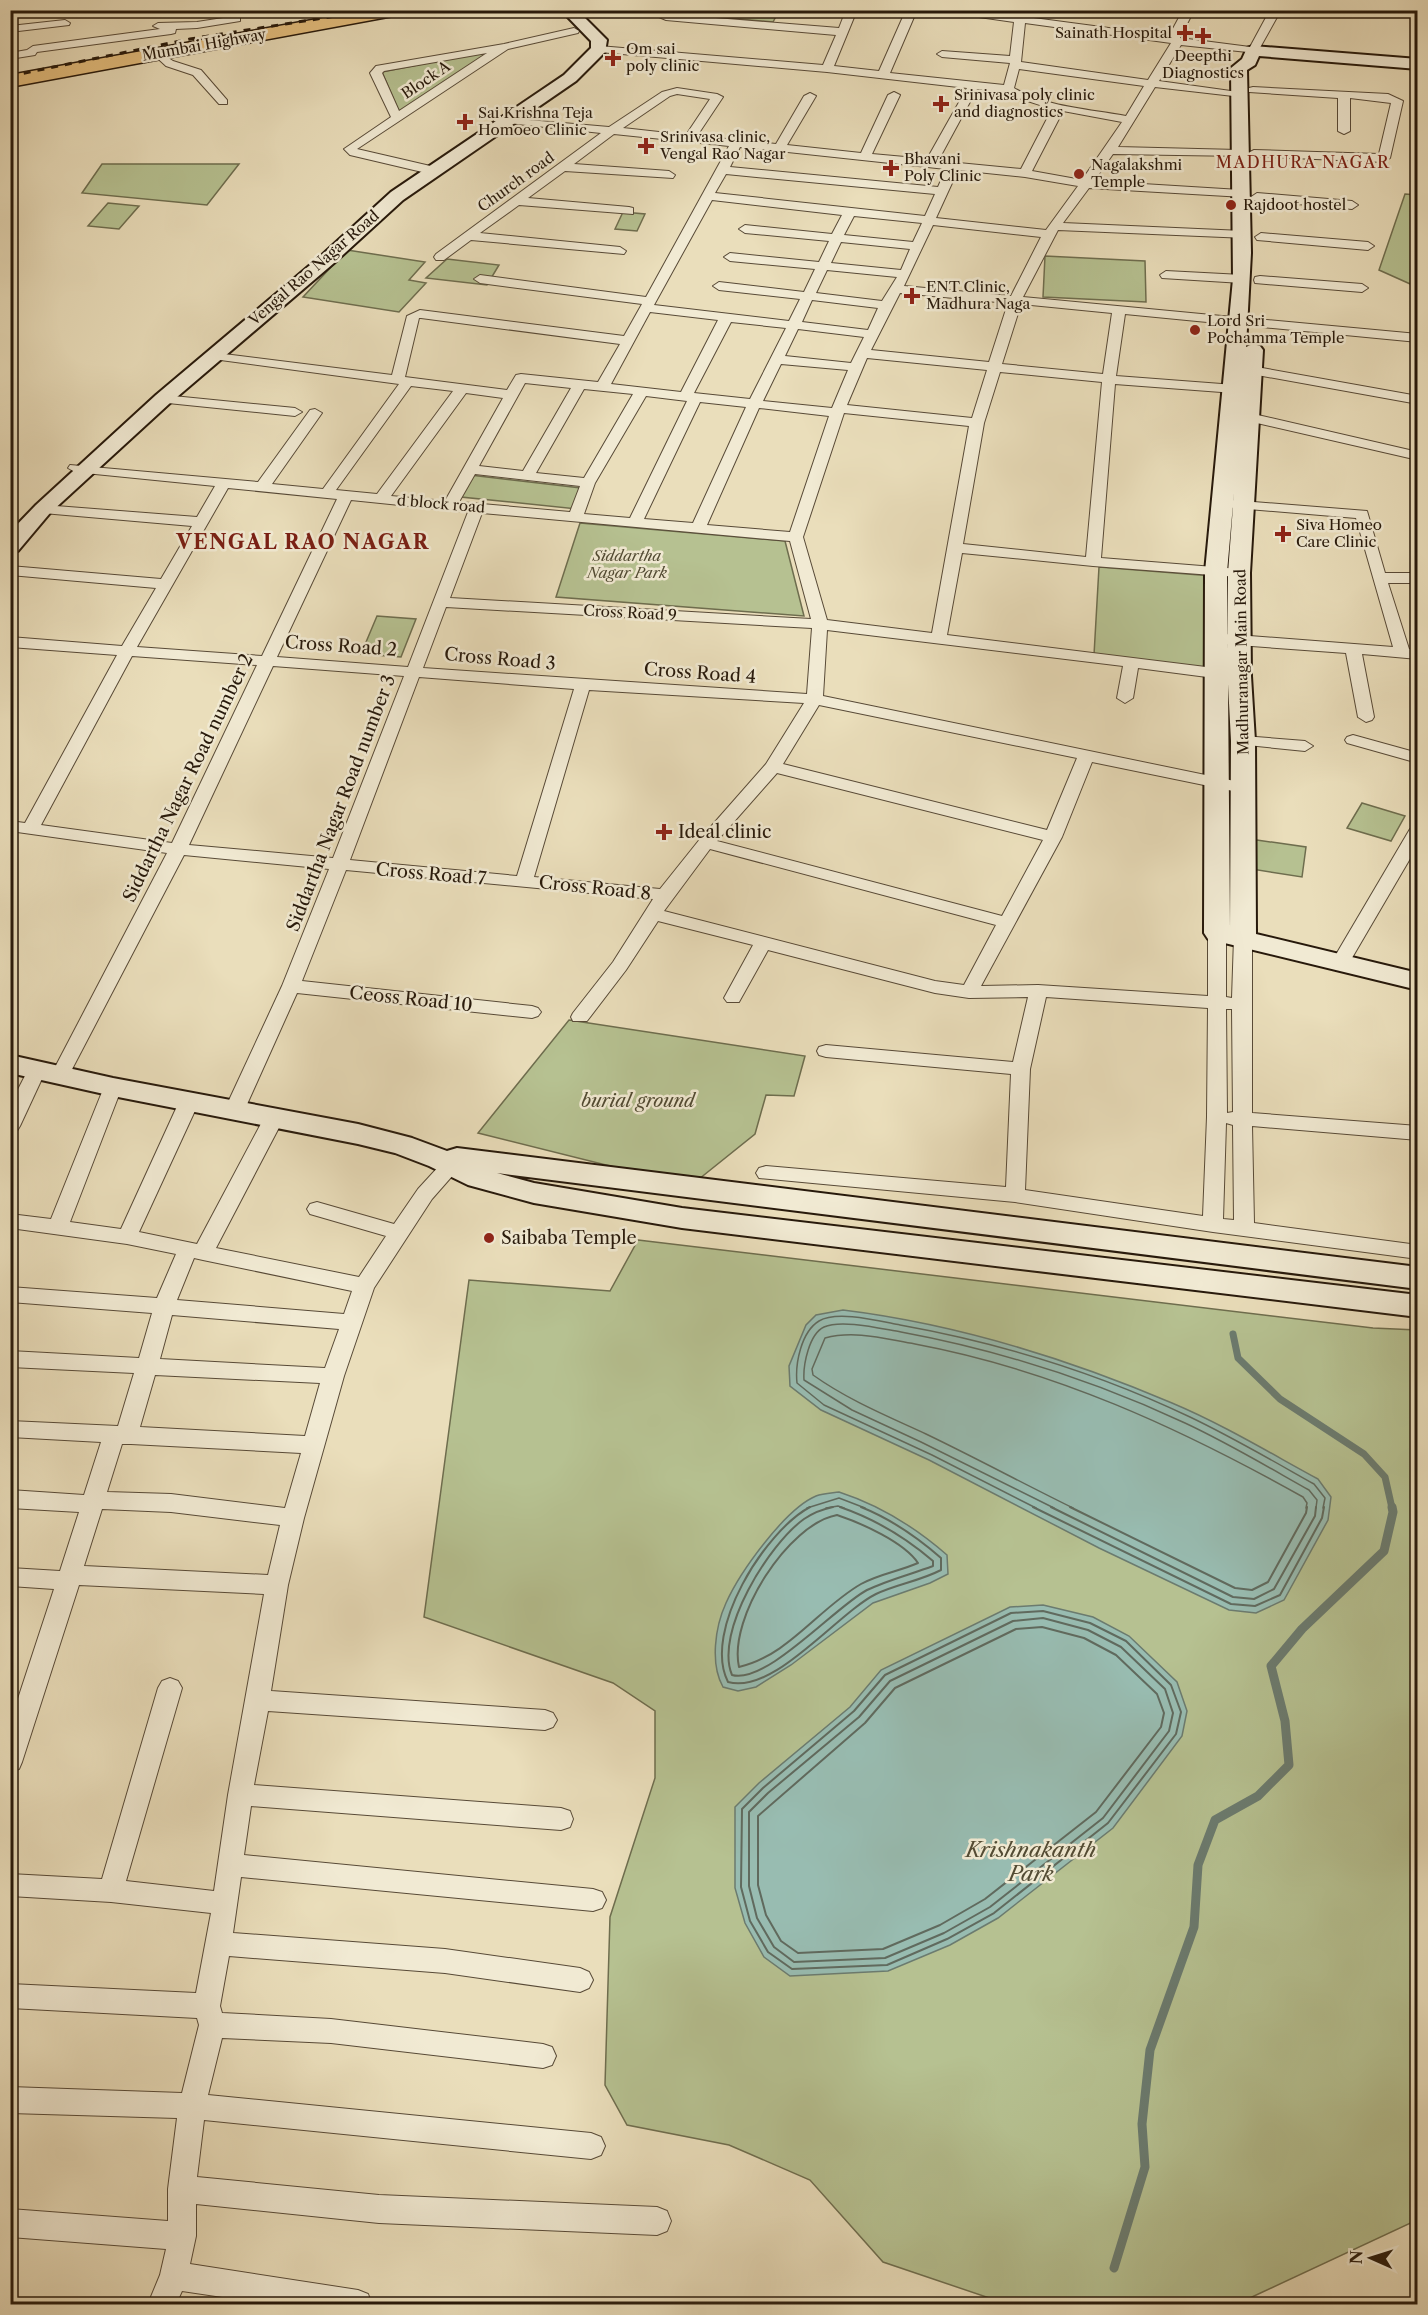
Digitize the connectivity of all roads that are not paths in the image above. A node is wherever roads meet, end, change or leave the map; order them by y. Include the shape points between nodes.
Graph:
1 (42, 10) edge
2 (140, 10) edge
3 (324, 10) edge
4 (399, 10) edge
5 (550, 10) edge
6 (568, 10) edge
7 (663, 10) edge
8 (852, 10) edge
9 (912, 10) edge
10 (951, 10) edge
11 (1189, 10) edge
12 (1276, 10) edge
13 (76, 12) junction
14 (1021, 15) edge
15 (338, 16) edge
16 (234, 18) edge
17 (171, 26) junction
18 (106, 28) dead end
19 (10, 29) edge
20 (574, 31) junction
21 (843, 32) junction
22 (1175, 40) junction
23 (504, 46) junction
24 (599, 48) junction
25 (158, 54) junction
26 (942, 54) dead end
27 (10, 56) edge
28 (1251, 56) junction
29 (1015, 62) junction
30 (1418, 64) edge
31 (10, 66) edge
32 (827, 69) junction
33 (883, 75) junction
34 (10, 81) edge
35 (974, 85) junction
36 (1152, 85) junction
37 (1008, 89) junction
38 (1198, 90) junction
39 (1246, 93) junction
40 (1344, 94) junction
41 (894, 95) dead end
42 (810, 96) dead end
43 (223, 102) dead end
44 (1193, 102) dead end
45 (1059, 107) junction
46 (397, 118) junction
47 (502, 119) junction
48 (1130, 120) junction
49 (611, 131) junction
50 (1344, 131) dead end
51 (689, 139) junction
52 (737, 143) junction
53 (779, 148) junction
54 (1110, 150) junction
55 (1246, 154) junction
56 (865, 156) junction
57 (931, 162) junction
58 (954, 165) junction
59 (564, 167) junction
60 (431, 170) junction
61 (723, 170) junction
62 (1025, 173) junction
63 (669, 175) dead end
64 (1085, 184) junction
65 (942, 191) junction
66 (708, 196) junction
67 (1249, 196) junction
68 (519, 201) junction
69 (1352, 205) dead end
70 (629, 212) dead end
71 (849, 213) junction
72 (929, 221) junction
73 (745, 229) dead end
74 (1052, 230) junction
75 (470, 236) junction
76 (1252, 236) junction
77 (836, 238) junction
78 (917, 246) junction
79 (1368, 246) dead end
80 (620, 251) dead end
81 (440, 257) dead end
82 (730, 257) dead end
83 (823, 266) junction
84 (905, 274) junction
85 (1166, 275) dead end
86 (480, 279) dead end
87 (1251, 280) junction
88 (718, 286) dead end
89 (1362, 288) dead end
90 (897, 289) junction
91 (807, 295) junction
92 (1016, 299) junction
93 (648, 305) junction
94 (886, 305) junction
95 (1119, 310) junction
96 (726, 318) junction
97 (1247, 322) junction
98 (793, 326) junction
99 (872, 334) junction
100 (1418, 338) edge
101 (628, 341) junction
102 (207, 356) junction
103 (776, 359) junction
104 (859, 360) junction
105 (994, 367) junction
106 (1109, 379) junction
107 (402, 381) junction
108 (1244, 383) junction
109 (579, 386) junction
110 (602, 388) junction
111 (462, 389) junction
112 (641, 392) junction
113 (512, 395) junction
114 (690, 397) junction
115 (163, 399) junction
116 (1418, 400) edge
117 (754, 405) junction
118 (839, 411) junction
119 (295, 412) dead end
120 (315, 413) dead end
121 (1249, 417) junction
122 (977, 423) junction
123 (1418, 456) edge
124 (81, 468) junction
125 (471, 469) junction
126 (527, 476) junction
127 (224, 483) junction
128 (588, 483) junction
129 (262, 487) junction
130 (327, 493) junction
131 (346, 495) junction
132 (382, 498) junction
133 (1232, 504) junction
134 (450, 506) junction
135 (477, 507) junction
136 (43, 509) junction
137 (576, 516) junction
138 (636, 521) junction
139 (200, 522) junction
140 (699, 527) junction
141 (10, 534) edge
142 (796, 537) junction
143 (10, 546) edge
144 (956, 548) junction
145 (1093, 562) junction
146 (10, 570) edge
147 (1216, 572) junction
148 (1239, 573) junction
149 (1378, 578) junction
150 (1418, 578) edge
151 (165, 584) junction
152 (440, 602) junction
153 (820, 624) junction
154 (1215, 638) junction
155 (939, 639) junction
156 (1239, 641) junction
157 (10, 642) edge
158 (1353, 650) junction
159 (127, 651) junction
160 (1410, 654) edge
161 (266, 660) junction
162 (1131, 664) junction
163 (413, 671) junction
164 (1215, 673) junction
165 (1239, 675) junction
166 (583, 685) junction
167 (1125, 698) dead end
168 (815, 699) junction
169 (1366, 717) dead end
170 (1353, 740) dead end
171 (1243, 741) junction
172 (1305, 746) dead end
173 (1086, 757) junction
174 (1418, 758) edge
175 (773, 767) junction
176 (1216, 783) junction
177 (1244, 788) junction
178 (10, 826) edge
179 (30, 829) junction
180 (1418, 829) edge
181 (1053, 837) junction
182 (706, 843) junction
183 (178, 849) junction
184 (339, 866) junction
185 (524, 881) junction
186 (665, 895) junction
187 (653, 914) junction
188 (1008, 923) junction
189 (1217, 933) junction
190 (1243, 938) junction
191 (763, 943) junction
192 (1340, 963) junction
193 (1418, 982) edge
194 (291, 986) junction
195 (969, 992) junction
196 (1038, 992) junction
197 (733, 998) dead end
198 (1215, 1003) junction
199 (1240, 1004) junction
200 (532, 1012) dead end
201 (580, 1017) dead end
202 (826, 1052) dead end
203 (36, 1069) edge
204 (1021, 1069) junction
205 (113, 1087) junction
206 (189, 1102) junction
207 (234, 1111) junction
208 (1216, 1117) junction
209 (274, 1118) junction
210 (1244, 1119) junction
211 (10, 1126) edge
212 (1418, 1133) edge
213 (449, 1161) junction
214 (766, 1173) dead end
215 (1015, 1195) junction
216 (317, 1209) dead end
217 (10, 1221) edge
218 (1213, 1225) junction
219 (57, 1227) junction
220 (1244, 1229) junction
221 (399, 1233) junction
222 (128, 1237) junction
223 (196, 1251) junction
224 (1418, 1252) edge
225 (1418, 1278) edge
226 (364, 1286) junction
227 (10, 1294) edge
228 (165, 1305) junction
229 (1418, 1306) edge
230 (352, 1322) junction
231 (10, 1359) edge
232 (147, 1365) junction
233 (333, 1376) junction
234 (10, 1429) edge
235 (120, 1437) junction
236 (315, 1445) junction
237 (10, 1499) edge
238 (94, 1502) junction
239 (293, 1518) junction
240 (10, 1577) edge
241 (70, 1578) junction
242 (277, 1586) junction
243 (170, 1688) dead end
244 (258, 1700) junction
245 (545, 1720) dead end
246 (10, 1762) edge
247 (240, 1795) junction
248 (561, 1819) dead end
249 (231, 1865) junction
250 (10, 1885) edge
251 (111, 1891) junction
252 (593, 1900) dead end
253 (224, 1903) junction
254 (219, 1944) junction
255 (580, 1980) dead end
256 (10, 1996) edge
257 (209, 2015) junction
258 (543, 2056) dead end
259 (10, 2100) edge
260 (192, 2106) junction
261 (591, 2146) dead end
262 (182, 2189) junction
263 (657, 2222) dead end
264 (10, 2223) edge
265 (183, 2236) junction
266 (174, 2276) junction
267 (162, 2304) edge
268 (358, 2304) edge

1 - 13 street via 41,13
2 - 13 street
3 - 16 highway, Mumbai Highway
4 - 15 highway, Mumbai Highway
5 - 20 main road
6 - 24 main road via 598,40
7 - 21 street via 657,14 781,22
8 - 21 street
9 - 33 street
10 - 14 street
11 - 22 street
12 - 28 street
13 - 19 street via 75,22
14 - 22 street
14 - 29 street
15 - 25 highway, Mumbai Highway
16 - 17 street
16 - 31 highway, Mumbai Highway
17 - 18 street
17 - 27 street via 171,31 33,49 31,53
20 - 23 street, Block A
20 - 47 main road, Vengal Rao Nagar Road via 586,45 583,53 559,78
21 - 32 street
22 - 28 street
22 - 36 street
23 - 46 street, Block A
23 - 46 street, Block A via 380,68 376,71
24 - 32 street
24 - 47 main road, Vengal Rao Nagar Road via 570,78
25 - 34 highway, Mumbai Highway
25 - 43 street via 165,63 193,70
26 - 29 street
28 - 30 main road
28 - 39 main road, Madhuranagar Main Road via 1256,69
29 - 36 street
29 - 37 street
32 - 33 street
33 - 35 street
35 - 37 street
35 - 57 street
36 - 38 street
36 - 48 street
37 - 45 street
38 - 39 street
38 - 44 street
39 - 40 street
39 - 55 main road, Madhuranagar Main Road
40 - 50 street
40 - 55 street via 1397,101 1384,158
41 - 56 street
42 - 53 street
45 - 48 street
45 - 62 street
46 - 60 street via 351,151
47 - 49 street
47 - 60 main road, Vengal Rao Nagar Road
48 - 54 street
49 - 51 street
49 - 51 street, Church road via 670,92 714,95 717,100
49 - 59 street, Church road
51 - 52 street
52 - 53 street
52 - 61 street
53 - 56 street
54 - 55 street
54 - 64 street
55 - 67 main road, Madhuranagar Main Road
56 - 57 street
57 - 58 street
58 - 62 street
58 - 65 street
59 - 63 street
59 - 68 street, Church road
60 - 102 main road, Vengal Rao Nagar Road via 374,206 322,258
61 - 65 street
61 - 66 street
62 - 64 street
64 - 67 street
64 - 74 street
65 - 72 street
66 - 71 street
66 - 93 street
67 - 69 street
67 - 76 main road, Madhuranagar Main Road
68 - 70 street
68 - 75 street, Church road
71 - 72 street
71 - 77 street
72 - 74 street
72 - 78 street
73 - 77 street
74 - 76 street
74 - 92 street
75 - 80 street
75 - 81 street, Church road
76 - 79 street
76 - 87 main road, Madhuranagar Main Road
77 - 78 street
77 - 83 street
78 - 84 street
82 - 83 street
83 - 84 street
83 - 91 street
84 - 90 street
85 - 87 street
86 - 93 street
87 - 89 street
87 - 97 main road, Madhuranagar Main Road
88 - 91 street
90 - 92 street
90 - 94 street
91 - 94 street
91 - 98 street
92 - 95 street
92 - 105 street
93 - 96 street
93 - 101 street
94 - 99 street
95 - 97 street
95 - 106 street
96 - 98 street
96 - 114 street
97 - 100 street
97 - 108 main road, Madhuranagar Main Road
98 - 99 street
98 - 103 street
99 - 104 street
101 - 107 street via 420,314 411,323
101 - 110 street
102 - 107 street
102 - 115 main road, Vengal Rao Nagar Road
102 - 124 main road, Vengal Rao Nagar Road
103 - 104 street
103 - 117 street
104 - 105 street
104 - 118 street
105 - 106 street
105 - 122 street
106 - 108 street
106 - 145 street
107 - 111 street
107 - 130 street
108 - 116 street
108 - 121 main road, Madhuranagar Main Road
108 - 133 main road, Madhuranagar Main Road
109 - 110 street
109 - 113 street via 521,378
109 - 126 street
110 - 112 street
111 - 113 street
111 - 132 street
112 - 114 street
112 - 128 street
113 - 125 street
114 - 117 street
114 - 138 street
115 - 119 street
115 - 124 main road, Vengal Rao Nagar Road
117 - 118 street
117 - 140 street
118 - 122 street
118 - 142 street
120 - 129 street
121 - 123 street
121 - 133 main road, Madhuranagar Main Road
122 - 144 street
124 - 127 street, d block road
124 - 136 main road, Vengal Rao Nagar Road
124 - 141 main road, Vengal Rao Nagar Road
125 - 126 street
125 - 134 street
126 - 128 street
127 - 129 street, d block road
127 - 139 street
128 - 137 street
129 - 130 street, d block road
130 - 131 street, d block road
131 - 132 street, d block road
131 - 161 street, Siddartha Nagar Road number 2
132 - 134 street, d block road
133 - 147 main road, Madhuranagar Main Road
133 - 148 main road, Madhuranagar Main Road
133 - 149 street via 1362,514
134 - 135 street, d block road
135 - 137 street, d block road
135 - 152 street, Siddartha Nagar Road number 3
136 - 139 street
136 - 143 main road, Vengal Rao Nagar Road
137 - 138 street, d block road
138 - 140 street, d block road
139 - 151 street
140 - 142 street, d block road
142 - 153 street
144 - 145 street
144 - 155 street
145 - 147 street
146 - 151 street
147 - 148 street
147 - 154 main road, Madhuranagar Main Road
148 - 156 main road, Madhuranagar Main Road
149 - 150 street
149 - 160 street
151 - 159 street
152 - 153 street, Cross Road 9
152 - 163 street, Siddartha Nagar Road number 3
153 - 155 street, Cross Road 9
153 - 168 street
154 - 156 street
154 - 164 main road, Madhuranagar Main Road
155 - 162 street, Cross Road 9
156 - 158 street
156 - 165 main road, Madhuranagar Main Road
157 - 159 street, Cross Road 2
158 - 160 street
158 - 169 street
159 - 161 street, Cross Road 2
159 - 179 street
161 - 163 street, Cross Road 2
161 - 183 street, Siddartha Nagar Road number 2
162 - 164 street, Cross Road 9
162 - 167 street
163 - 166 street, Cross Road 3
163 - 184 street, Siddartha Nagar Road number 3
164 - 165 street, Cross Road 9
164 - 176 main road, Madhuranagar Main Road
165 - 171 main road, Madhuranagar Main Road
166 - 168 street, Cross Road 4
166 - 185 street
168 - 173 street, Cross Road 4
168 - 175 street
170 - 174 street
171 - 172 street
171 - 177 main road, Madhuranagar Main Road
173 - 176 street, Cross Road 4
173 - 181 street
175 - 181 street
175 - 182 street
176 - 177 street, Cross Road 4
176 - 189 main road, Madhuranagar Main Road
177 - 190 main road, Madhuranagar Main Road
178 - 179 street, Cross Road 7
179 - 183 street, Cross Road 7
180 - 192 street
181 - 188 street
182 - 186 street
182 - 188 street
183 - 184 street, Cross Road 7
183 - 203 street, Siddartha Nagar Road number 2
184 - 185 street, Cross Road 7
184 - 194 street, Siddartha Nagar Road number 3
185 - 186 street, Cross Road 8
186 - 187 street
187 - 191 street
187 - 201 street via 620,966
188 - 195 street
189 - 190 main road
189 - 198 street, Madhuranagar Main Road
190 - 192 main road
190 - 199 street, Madhuranagar Main Road
191 - 195 street via 935,987
191 - 197 street
192 - 193 main road
194 - 200 street, Ceoss Road 10
194 - 207 street, Siddartha Nagar Road number 3
195 - 196 street
196 - 198 street
196 - 204 street
198 - 199 street
198 - 208 street, Madhuranagar Main Road
199 - 210 street, Madhuranagar Main Road
202 - 204 street
203 - 205 main road
203 - 211 street, Siddartha Nagar Road number 2
204 - 215 street
205 - 206 main road
205 - 219 street
206 - 207 main road
206 - 222 street
207 - 209 main road
208 - 210 street
208 - 218 street, Madhuranagar Main Road
209 - 213 main road via 358,1134
209 - 223 street
210 - 212 street
210 - 220 street, Madhuranagar Main Road
213 - 221 street
213 - 225 main road
213 - 229 main road via 478,1178 534,1193 682,1218
214 - 215 street
215 - 218 street
216 - 221 street
217 - 219 street
218 - 220 street
219 - 222 street
220 - 224 street
221 - 226 street
222 - 223 street
223 - 226 street
223 - 228 street
226 - 230 street
227 - 228 street
228 - 230 street
228 - 232 street
230 - 233 street
231 - 232 street
232 - 233 street
232 - 235 street
233 - 236 street
234 - 235 street
235 - 236 street
235 - 238 street
236 - 239 street
237 - 238 street
238 - 239 street via 171,1503
238 - 241 street
239 - 242 street
240 - 241 street
241 - 242 street
241 - 246 street
242 - 244 street
243 - 251 street
244 - 245 street
244 - 247 street
247 - 248 street
247 - 249 street
249 - 252 street
249 - 253 street
250 - 251 street
251 - 253 street
253 - 254 street
254 - 255 street via 445,1961
254 - 257 street
256 - 257 street
257 - 258 street
257 - 260 street
259 - 260 street
260 - 261 street
260 - 262 street
262 - 263 street via 379,2210
262 - 265 street
264 - 265 street
265 - 266 street
266 - 267 street
266 - 268 street

